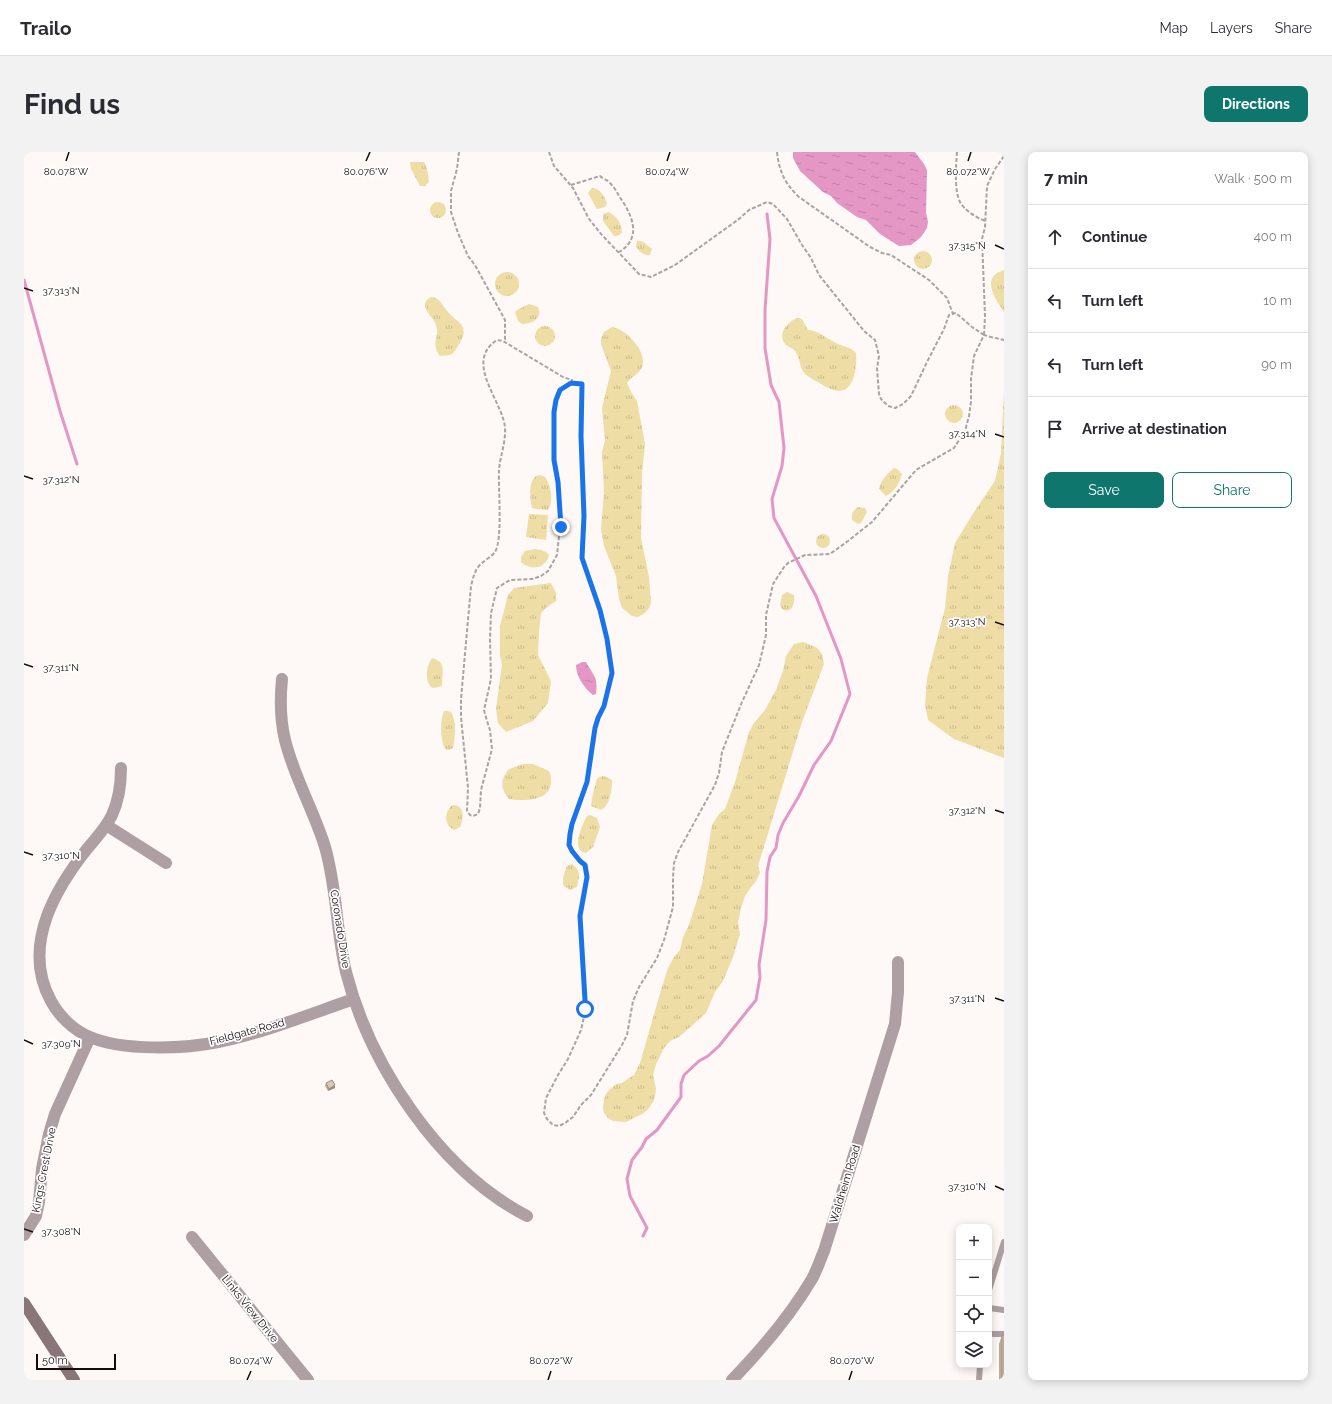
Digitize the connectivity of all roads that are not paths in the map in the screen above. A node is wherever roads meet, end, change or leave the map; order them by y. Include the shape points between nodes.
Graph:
1 (282, 678) dead end
2 (121, 768) dead end
3 (106, 825) junction
4 (166, 863) dead end
5 (898, 962) dead end
6 (354, 999) junction
7 (90, 1037) junction
8 (527, 1216) dead end
9 (24, 1235) edge
10 (192, 1237) dead end
11 (1004, 1242) edge
12 (992, 1280) edge
13 (24, 1303) edge
14 (992, 1308) edge
15 (1004, 1310) edge
16 (992, 1334) edge
17 (1004, 1334) edge
18 (980, 1368) edge
19 (74, 1380) edge
20 (308, 1380) edge
21 (732, 1380) edge
22 (979, 1380) edge

1 - 6 street, Coronado Drive via 280,699 286,740 327,853 340,943
2 - 3 street, Fieldgate Road via 118,798
3 - 4 street
3 - 7 street, Fieldgate Road via 71,871 56,898 47,916 39,951 42,982 54,1007 76,1029
5 - 21 street, Waldheim Road via 895,1024 824,1251 812,1278 786,1318 760,1351
6 - 7 street, Fieldgate Road via 274,1026 218,1042 191,1046 123,1045
6 - 8 street, Coronado Drive via 388,1074 420,1122 448,1156 479,1184 499,1200
7 - 9 street, Kings Crest Drive via 55,1114 42,1169 36,1216
10 - 20 street, Links View Drive
11 - 12 lane
13 - 19 street
14 - 15 lane
16 - 17 lane
18 - 22 lane

